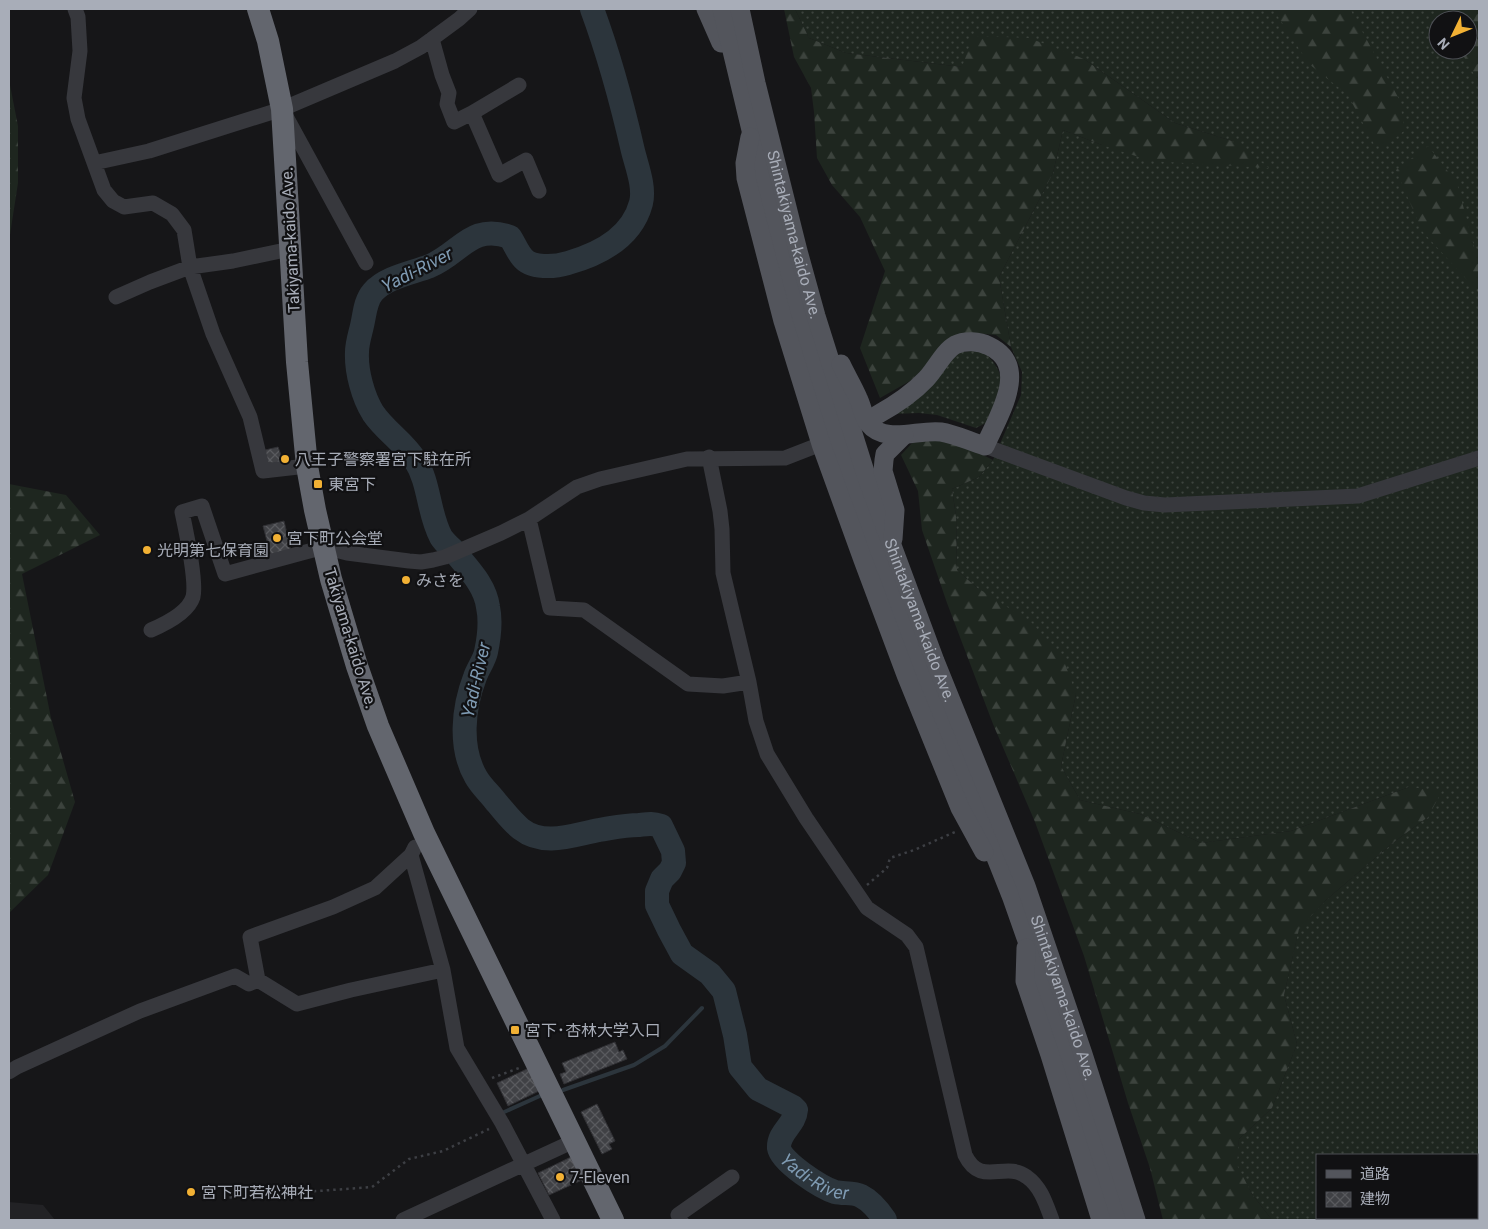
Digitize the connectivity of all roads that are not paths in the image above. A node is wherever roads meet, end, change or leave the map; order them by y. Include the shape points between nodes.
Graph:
1 (75, 9) edge
2 (258, 9) edge
3 (470, 9) edge
4 (706, 9) edge
5 (722, 9) edge
6 (740, 9) edge
7 (432, 39) junction
8 (519, 85) dead end
9 (739, 85) junction
10 (282, 109) junction
11 (472, 114) junction
12 (752, 131) junction
13 (94, 163) junction
14 (539, 191) dead end
15 (290, 249) junction
16 (366, 263) dead end
17 (190, 267) junction
18 (116, 297) dead end
19 (816, 316) junction
20 (877, 415) dead end
21 (904, 435) junction
22 (824, 442) junction
23 (985, 446) junction
24 (709, 457) junction
25 (1479, 458) edge
26 (307, 466) junction
27 (528, 519) junction
28 (324, 547) junction
29 (892, 547) junction
30 (151, 630) dead end
31 (749, 682) junction
32 (424, 833) junction
33 (411, 855) junction
34 (1012, 898) junction
35 (1027, 939) junction
36 (443, 970) junction
37 (258, 980) junction
38 (9, 1072) edge
39 (574, 1141) junction
40 (522, 1163) junction
41 (732, 1177) dead end
42 (403, 1220) edge
43 (553, 1220) edge
44 (613, 1220) edge
45 (681, 1220) edge
46 (1052, 1220) edge
47 (1101, 1220) edge
48 (1118, 1220) edge
49 (1136, 1220) edge

1 - 13 street via 80,52 74,98
2 - 10 highway, Takiyama-kaido Ave.
3 - 7 street
4 - 9 main road
5 - 9 main road, Shintakiyama-kaido Ave.
6 - 19 main road, Shintakiyama-kaido Ave.
7 - 10 street via 395,61
7 - 11 street via 449,93 447,104 454,122
8 - 11 street
9 - 12 main road, Shintakiyama-kaido Ave.
10 - 13 street via 149,150
10 - 15 highway, Takiyama-kaido Ave.
10 - 16 street
11 - 14 street via 499,174 526,160
12 - 22 main road via 745,164 746,178 783,321
12 - 34 main road, Shintakiyama-kaido Ave. via 797,311 871,541
13 - 17 street via 104,190 113,201 124,207 153,204 172,214 184,230
15 - 17 street
15 - 26 highway, Takiyama-kaido Ave.
17 - 18 street
17 - 26 street via 213,334 250,417 264,472
19 - 21 main road via 858,398 864,417 878,431
19 - 29 main road, Shintakiyama-kaido Ave.
20 - 23 main road via 914,391 956,345 982,343 1003,356 1009,368 1010,382
21 - 23 main road via 922,431 942,432
21 - 29 main road via 885,454 884,460 883,470 895,510
22 - 24 street via 785,458
22 - 34 main road via 862,560 960,808
23 - 25 street via 1144,504 1165,505 1358,496
24 - 27 street via 687,459 585,485
24 - 31 street via 720,511 723,573
26 - 28 highway, Takiyama-kaido Ave.
27 - 28 street via 445,556 421,562
27 - 31 street via 550,608 584,610 688,684 723,686
28 - 30 street via 224,574 202,506 182,512 193,578 193,598 173,620
28 - 32 highway, Takiyama-kaido Ave. via 357,666 378,726
29 - 49 main road, Shintakiyama-kaido Ave. via 1030,895
31 - 46 street via 756,721 767,754 806,818 867,908 907,935 916,947 970,1166 976,1171 1025,1175 1044,1198
32 - 33 street
32 - 39 highway, Takiyama-kaido Ave.
33 - 36 street
33 - 37 street via 375,888 334,907 250,937
34 - 35 main road, Shintakiyama-kaido Ave.
35 - 47 main road via 1025,981
35 - 48 main road, Shintakiyama-kaido Ave.
36 - 37 street via 298,1004
36 - 40 street via 458,1048
37 - 38 street via 249,984 235,976 140,1011
39 - 40 street
39 - 44 highway, Takiyama-kaido Ave.
40 - 42 street
40 - 43 street
41 - 45 street via 678,1215

